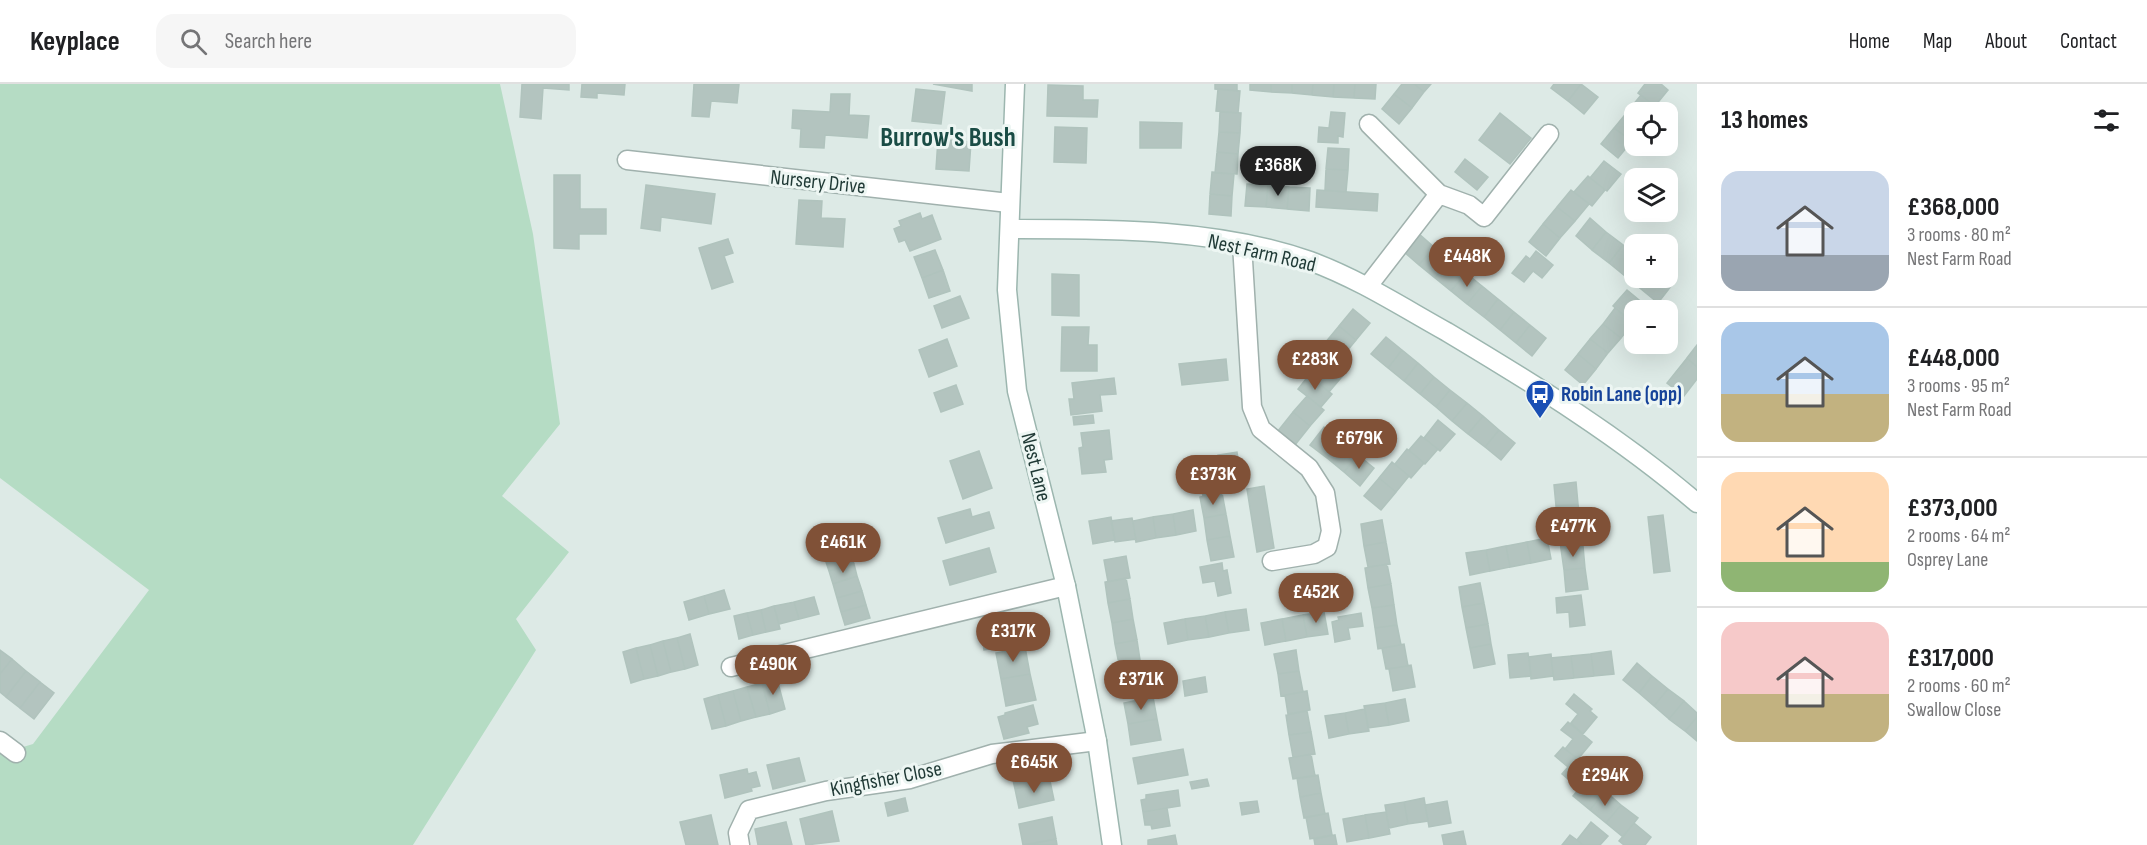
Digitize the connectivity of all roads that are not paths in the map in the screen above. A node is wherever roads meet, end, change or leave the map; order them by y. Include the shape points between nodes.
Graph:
1 (1015, 84) edge
2 (1369, 124) dead end
3 (1549, 134) dead end
4 (627, 160) dead end
5 (1439, 194) junction
6 (1009, 203) junction
7 (1010, 229) junction
8 (1242, 244) junction
9 (1368, 286) junction
10 (1697, 503) edge
11 (1272, 561) dead end
12 (1065, 586) junction
13 (730, 667) dead end
14 (0, 741) edge
15 (1097, 741) junction
16 (16, 753) dead end
17 (740, 845) edge
18 (1112, 845) edge

1 - 6 street, Nest Lane
2 - 5 street
3 - 5 street via 1484,217 1469,205
4 - 6 street, Nursery Drive
5 - 9 street
6 - 7 street, Nest Lane
7 - 8 street, Nest Farm Road via 1124,229
7 - 12 street, Nest Lane via 1007,290 1017,391
8 - 9 street, Nest Farm Road via 1310,261
8 - 11 street via 1252,407 1261,429 1309,468 1324,493 1331,531 1327,547 1314,554
9 - 10 street, Nest Farm Road via 1518,374 1655,466
12 - 13 street
12 - 15 street, Nest Lane
14 - 16 street
15 - 17 street, Kingfisher Close via 992,754 910,779 826,791 749,810 738,833
15 - 18 street, Nest Lane

